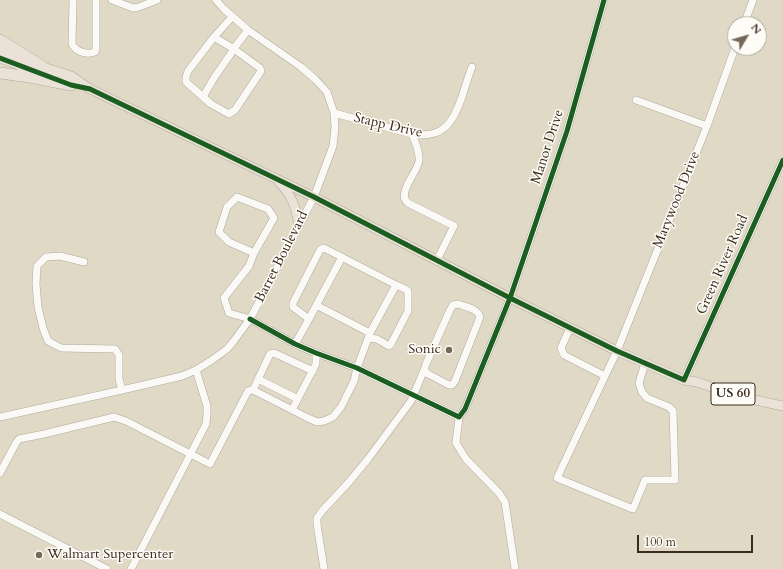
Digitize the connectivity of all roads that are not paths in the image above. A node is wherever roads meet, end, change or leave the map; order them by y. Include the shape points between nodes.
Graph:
1 (73, 0) edge
2 (96, 0) edge
3 (112, 0) edge
4 (157, 0) edge
5 (216, 0) edge
6 (753, 0) edge
7 (602, 1) edge
8 (747, 16) edge
9 (232, 17) junction
10 (248, 30) junction
11 (214, 37) junction
12 (0, 40) edge
13 (234, 49) junction
14 (0, 51) edge
15 (732, 56) edge
16 (0, 58) edge
17 (43, 67) junction
18 (472, 67) dead end
19 (0, 73) edge
20 (71, 85) junction
21 (90, 88) junction
22 (203, 97) junction
23 (636, 100) dead end
24 (334, 113) junction
25 (707, 126) junction
26 (412, 134) junction
27 (783, 160) edge
28 (275, 178) junction
29 (314, 197) junction
30 (299, 224) junction
31 (254, 253) junction
32 (342, 257) junction
33 (437, 260) junction
34 (84, 262) dead end
35 (396, 284) junction
36 (510, 298) junction
37 (316, 305) junction
38 (250, 319) junction
39 (309, 319) junction
40 (570, 328) junction
41 (370, 336) junction
42 (295, 344) junction
43 (617, 351) junction
44 (316, 353) junction
45 (645, 363) junction
46 (357, 368) junction
47 (196, 370) junction
48 (424, 370) junction
49 (313, 371) junction
50 (605, 376) junction
51 (258, 379) junction
52 (684, 380) junction
53 (122, 390) junction
54 (253, 390) junction
55 (414, 395) junction
56 (298, 399) junction
57 (783, 406) edge
58 (292, 410) junction
59 (0, 417) edge
60 (459, 417) junction
61 (190, 454) junction
62 (0, 473) edge
63 (0, 514) edge
64 (107, 569) edge
65 (132, 569) edge
66 (324, 569) edge
67 (514, 569) edge

1 - 2 street via 72,44 81,52 92,53 96,49
3 - 4 street via 133,8
5 - 9 street, Barret Boulevard
6 - 8 street
7 - 36 street, Manor Drive via 567,131
9 - 10 street, Barret Boulevard
9 - 11 street
10 - 13 street
10 - 24 street, Barret Boulevard via 315,79 327,92
11 - 13 street
11 - 22 street via 186,76 186,82
12 - 17 highway
13 - 22 street
13 - 22 street via 261,71 235,110 229,114
14 - 17 main road, US 60
15 - 25 street, Marywood Drive
16 - 20 main road, US 60
17 - 21 main road, US 60 via 71,76
18 - 26 street, Stapp Drive via 452,120 431,134
19 - 20 highway
20 - 21 main road, US 60
21 - 28 main road, US 60
23 - 25 street
24 - 26 street, Stapp Drive
24 - 29 street, Barret Boulevard via 333,146
25 - 43 street, Marywood Drive
26 - 33 street via 420,160 405,191 405,200 454,226
27 - 52 street, Green River Road
28 - 29 main road, US 60
28 - 30 main road via 293,200
29 - 30 street, Barret Boulevard
29 - 33 main road, US 60
30 - 38 street, Barret Boulevard
31 - 31 street via 274,218 268,209 237,197 227,207 219,232 229,242
31 - 38 street via 249,266 224,298 229,313
32 - 35 street
32 - 37 street
32 - 39 street via 324,248 320,250 293,303 293,308
33 - 36 main road, US 60
34 - 53 street via 60,256 46,257 37,266 36,284 42,328 48,341 61,348 115,349 119,355 119,379
35 - 41 street
35 - 41 street via 408,291 408,311 389,346
36 - 40 main road, US 60
36 - 60 street, Manor Drive via 465,409
37 - 39 street
37 - 41 street
38 - 42 street
38 - 47 street, Barret Boulevard via 227,348
39 - 42 street
40 - 43 main road, US 60
40 - 50 street via 561,348 564,356
41 - 46 street
42 - 44 street
43 - 45 main road, US 60
43 - 50 street, Marywood Drive
44 - 46 street
44 - 49 street
45 - 50 street, Marywood Drive via 639,383 642,392 647,398 670,407 673,411 675,480 645,480 633,509 557,478
45 - 52 main road, US 60
46 - 55 street
46 - 58 street via 354,381 333,417 317,422
47 - 53 street, Barret Boulevard via 182,376
47 - 61 street via 207,414 206,424
48 - 48 street via 448,385 455,381 480,317 476,310 458,304 453,305
48 - 55 street
49 - 51 street via 274,353 270,354
49 - 56 street
51 - 54 street
51 - 56 street
52 - 57 main road, US 60 via 737,396
53 - 59 street, Barret Boulevard
54 - 58 street
54 - 61 street via 248,391 210,464
55 - 60 street
55 - 66 street via 368,459 318,518
56 - 58 street
60 - 67 street via 456,443 466,459 505,502
61 - 62 street via 126,420 114,417 19,439
61 - 65 street
63 - 64 street

